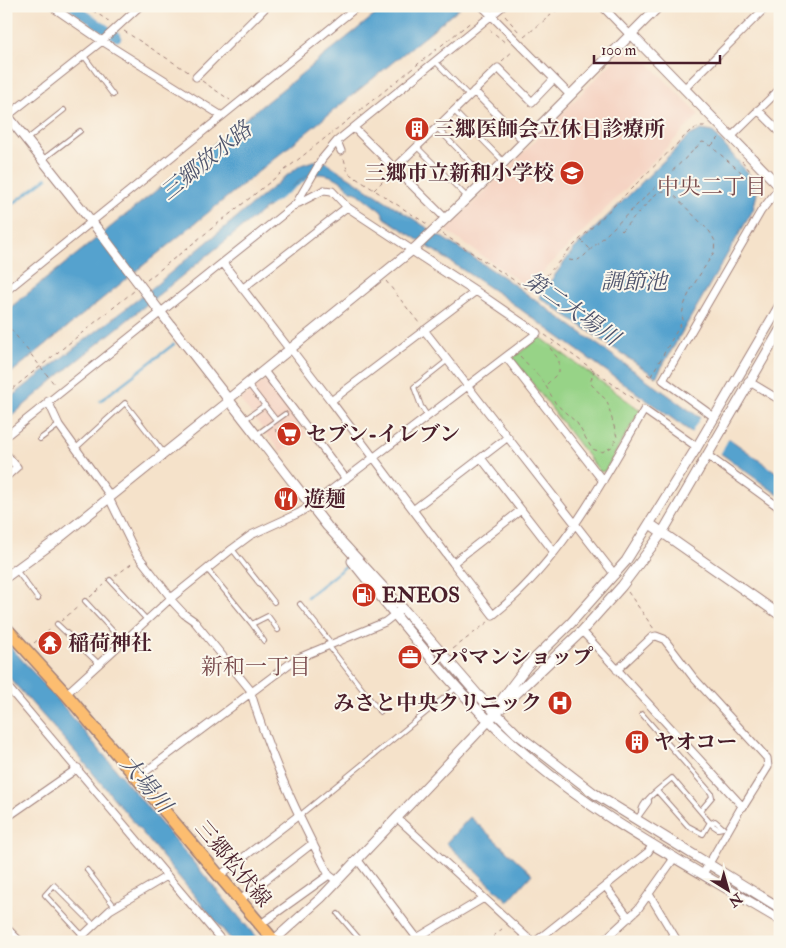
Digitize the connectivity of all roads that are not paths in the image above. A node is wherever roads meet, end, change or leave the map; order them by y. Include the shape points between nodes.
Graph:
1 (10, 6) edge
2 (51, 6) edge
3 (140, 6) edge
4 (267, 6) edge
5 (358, 6) edge
6 (602, 6) edge
7 (659, 6) edge
8 (767, 6) edge
9 (6, 9) edge
10 (504, 9) edge
11 (486, 11) edge
12 (630, 34) junction
13 (102, 41) junction
14 (84, 56) junction
15 (436, 62) junction
16 (196, 77) road end
17 (554, 79) junction
18 (685, 88) junction
19 (779, 91) edge
20 (472, 93) junction
21 (113, 95) dead end
22 (570, 95) junction
23 (64, 110) dead end
24 (758, 110) junction
25 (454, 111) junction
26 (7, 115) edge
27 (222, 116) junction
28 (354, 128) junction
29 (437, 128) junction
30 (80, 131) dead end
31 (780, 132) edge
32 (732, 136) junction
33 (26, 140) junction
34 (337, 141) junction
35 (524, 141) junction
36 (417, 147) junction
37 (341, 151) road end
38 (42, 160) junction
39 (504, 162) junction
40 (394, 169) junction
41 (487, 179) junction
42 (780, 187) edge
43 (467, 197) junction
44 (296, 204) junction
45 (347, 207) junction
46 (445, 218) junction
47 (92, 222) junction
48 (414, 248) junction
49 (223, 263) junction
50 (242, 289) junction
51 (475, 291) junction
52 (6, 292) edge
53 (780, 305) edge
54 (160, 311) junction
55 (424, 330) junction
56 (780, 330) edge
57 (290, 349) junction
58 (506, 357) junction
59 (448, 360) junction
60 (264, 371) junction
61 (748, 381) junction
62 (248, 384) junction
63 (468, 386) junction
64 (229, 400) junction
65 (780, 400) edge
66 (48, 401) junction
67 (331, 401) junction
68 (265, 405) junction
69 (285, 414) dead end
70 (428, 417) junction
71 (713, 419) junction
72 (244, 420) junction
73 (276, 420) junction
74 (59, 425) junction
75 (256, 435) junction
76 (6, 436) edge
77 (508, 437) junction
78 (40, 439) dead end
79 (698, 446) junction
80 (76, 448) junction
81 (164, 453) junction
82 (708, 453) junction
83 (6, 454) edge
84 (373, 458) junction
85 (481, 458) junction
86 (6, 477) edge
87 (346, 479) junction
88 (603, 481) junction
89 (110, 497) junction
90 (310, 506) junction
91 (780, 508) edge
92 (413, 510) junction
93 (521, 510) junction
94 (576, 524) junction
95 (650, 524) junction
96 (662, 533) junction
97 (232, 549) junction
98 (554, 552) junction
99 (453, 563) junction
100 (207, 569) junction
101 (16, 570) junction
102 (615, 574) junction
103 (6, 577) edge
104 (110, 580) dead end
105 (38, 599) dead end
106 (170, 599) junction
107 (85, 601) dead end
108 (274, 602) dead end
109 (300, 604) dead end
110 (399, 611) junction
111 (780, 615) edge
112 (147, 620) junction
113 (57, 624) dead end
114 (252, 624) junction
115 (6, 628) edge
116 (278, 630) dead end
117 (582, 631) junction
118 (264, 641) dead end
119 (123, 642) junction
120 (329, 644) junction
121 (99, 664) junction
122 (617, 670) junction
123 (6, 685) edge
124 (457, 688) junction
125 (251, 693) junction
126 (66, 694) junction
127 (380, 712) dead end
128 (496, 713) junction
129 (642, 714) dead end
130 (488, 721) junction
131 (78, 768) junction
132 (137, 778) junction
133 (657, 792) junction
134 (742, 806) junction
135 (701, 810) junction
136 (299, 815) junction
137 (639, 816) junction
138 (6, 818) edge
139 (397, 818) junction
140 (711, 822) junction
141 (725, 829) junction
142 (313, 843) junction
143 (653, 844) junction
144 (675, 857) junction
145 (357, 859) junction
146 (708, 864) junction
147 (87, 870) dead end
148 (703, 874) junction
149 (167, 876) junction
150 (219, 876) junction
151 (333, 878) junction
152 (606, 887) junction
153 (649, 894) junction
154 (484, 898) junction
155 (240, 900) junction
156 (115, 907) junction
157 (780, 908) edge
158 (338, 914) dead end
159 (629, 918) junction
160 (780, 920) edge
161 (265, 921) dead end
162 (94, 925) junction
163 (6, 929) edge
164 (83, 936) junction
165 (419, 940) edge
166 (274, 941) edge
167 (19, 942) edge
168 (76, 942) edge
169 (223, 942) edge
170 (362, 942) edge
171 (410, 942) edge
172 (534, 942) edge
173 (602, 942) edge
174 (678, 942) edge

1 - 9 street
2 - 13 street
3 - 13 street
4 - 16 street
5 - 27 street
6 - 12 street
7 - 12 street
8 - 18 street
10 - 11 street
11 - 15 street
11 - 17 street
12 - 18 street
12 - 22 street
13 - 14 street
13 - 27 street
14 - 21 lane
14 - 26 street
15 - 20 lane
15 - 28 street
17 - 20 street via 532,102 498,68
17 - 22 street
18 - 32 street
19 - 24 street
20 - 25 street
20 - 35 street
22 - 35 street
23 - 33 lane
24 - 31 street
24 - 32 street
25 - 29 street
25 - 39 lane
26 - 33 street
27 - 47 street
28 - 34 street
28 - 40 street
29 - 36 street
29 - 41 lane
30 - 38 lane
32 - 42 street
33 - 38 street
34 - 37 street
34 - 44 street via 322,158
35 - 39 street
36 - 40 street
36 - 43 lane
38 - 47 street
39 - 41 street
40 - 46 street
41 - 43 street
42 - 71 street via 761,211 663,380
43 - 46 street
44 - 45 street via 324,190 332,192
44 - 49 street
45 - 48 street
45 - 50 street
46 - 48 street
47 - 52 street
47 - 54 street, bridge
48 - 51 street
48 - 57 street
49 - 50 street
49 - 54 street
50 - 57 street
51 - 55 street
51 - 58 street via 537,333
53 - 71 street
54 - 64 street
54 - 66 street
55 - 59 street
55 - 67 street
56 - 61 street
57 - 60 street
57 - 67 street
58 - 63 street
58 - 88 street
59 - 63 street
59 - 70 lane via 414,387
60 - 62 street
60 - 87 street
61 - 65 street
61 - 82 street
62 - 64 street
62 - 68 lane
63 - 70 street
63 - 77 street
64 - 72 street
64 - 81 street
66 - 74 street
66 - 76 street
67 - 84 street
68 - 72 lane
68 - 73 lane
69 - 73 lane
70 - 84 street
71 - 79 street
72 - 75 street
73 - 75 lane
74 - 78 lane
74 - 80 street
75 - 90 street
77 - 85 street
77 - 94 street
79 - 88 street via 644,410
79 - 95 street
80 - 81 lane via 126,403
80 - 89 street
81 - 89 street
82 - 91 street
82 - 96 street
83 - 86 street via 17,468
84 - 87 street
84 - 92 street
85 - 92 street
85 - 93 street
87 - 90 street
88 - 94 street
89 - 101 street
89 - 106 street via 136,553
90 - 97 street via 251,535
90 - 110 street via 340,547
92 - 99 street
93 - 98 street
93 - 99 street
94 - 98 street
94 - 102 street
95 - 96 street
95 - 102 street
96 - 111 street
96 - 117 street
97 - 100 street
97 - 108 lane
98 - 99 street via 493,616
100 - 106 street
100 - 114 lane
101 - 103 street
101 - 105 lane
102 - 128 street via 527,666
104 - 112 lane
106 - 112 street
106 - 125 street via 194,621
107 - 119 lane
109 - 120 lane
110 - 120 street via 385,622
110 - 124 street
110 - 128 street
112 - 119 street
113 - 121 lane
114 - 116 lane via 268,616
114 - 118 lane
115 - 126 main road, 三郷松伏線
117 - 122 street
117 - 128 street
119 - 121 street
120 - 125 street via 296,659
120 - 127 lane
121 - 126 street
122 - 134 street
122 - 134 street via 652,637 664,639 693,677 766,758 768,767
123 - 131 street
124 - 130 street
124 - 136 lane
125 - 132 street
125 - 136 street via 265,742
126 - 132 main road, 三郷松伏線
128 - 130 street
128 - 137 street via 552,763
129 - 135 lane via 711,793 712,797
130 - 139 street
130 - 143 street via 565,786
131 - 138 street
131 - 149 street
132 - 150 main road, 三郷松伏線
133 - 135 lane via 672,778
133 - 137 lane
133 - 140 lane via 688,826 703,834
134 - 141 street
135 - 140 lane
136 - 142 street
136 - 150 street
137 - 146 street
139 - 145 street
139 - 154 street
140 - 141 lane via 715,821
141 - 146 street
142 - 151 street
142 - 155 street
143 - 144 street
143 - 152 street via 648,852
144 - 148 street
144 - 153 street
145 - 151 street
145 - 165 street
146 - 148 street
146 - 157 street
147 - 156 lane
148 - 160 street
149 - 156 street
149 - 169 street
150 - 155 main road, 三郷松伏線
151 - 161 street
151 - 166 street via 304,914
152 - 159 street
152 - 172 street
153 - 159 street
153 - 174 street
154 - 165 street
154 - 172 street
155 - 166 main road, 三郷松伏線
156 - 162 street
158 - 170 lane
159 - 173 street
162 - 164 street
162 - 164 lane via 54,885 45,895
163 - 167 street
164 - 168 street
165 - 171 street

